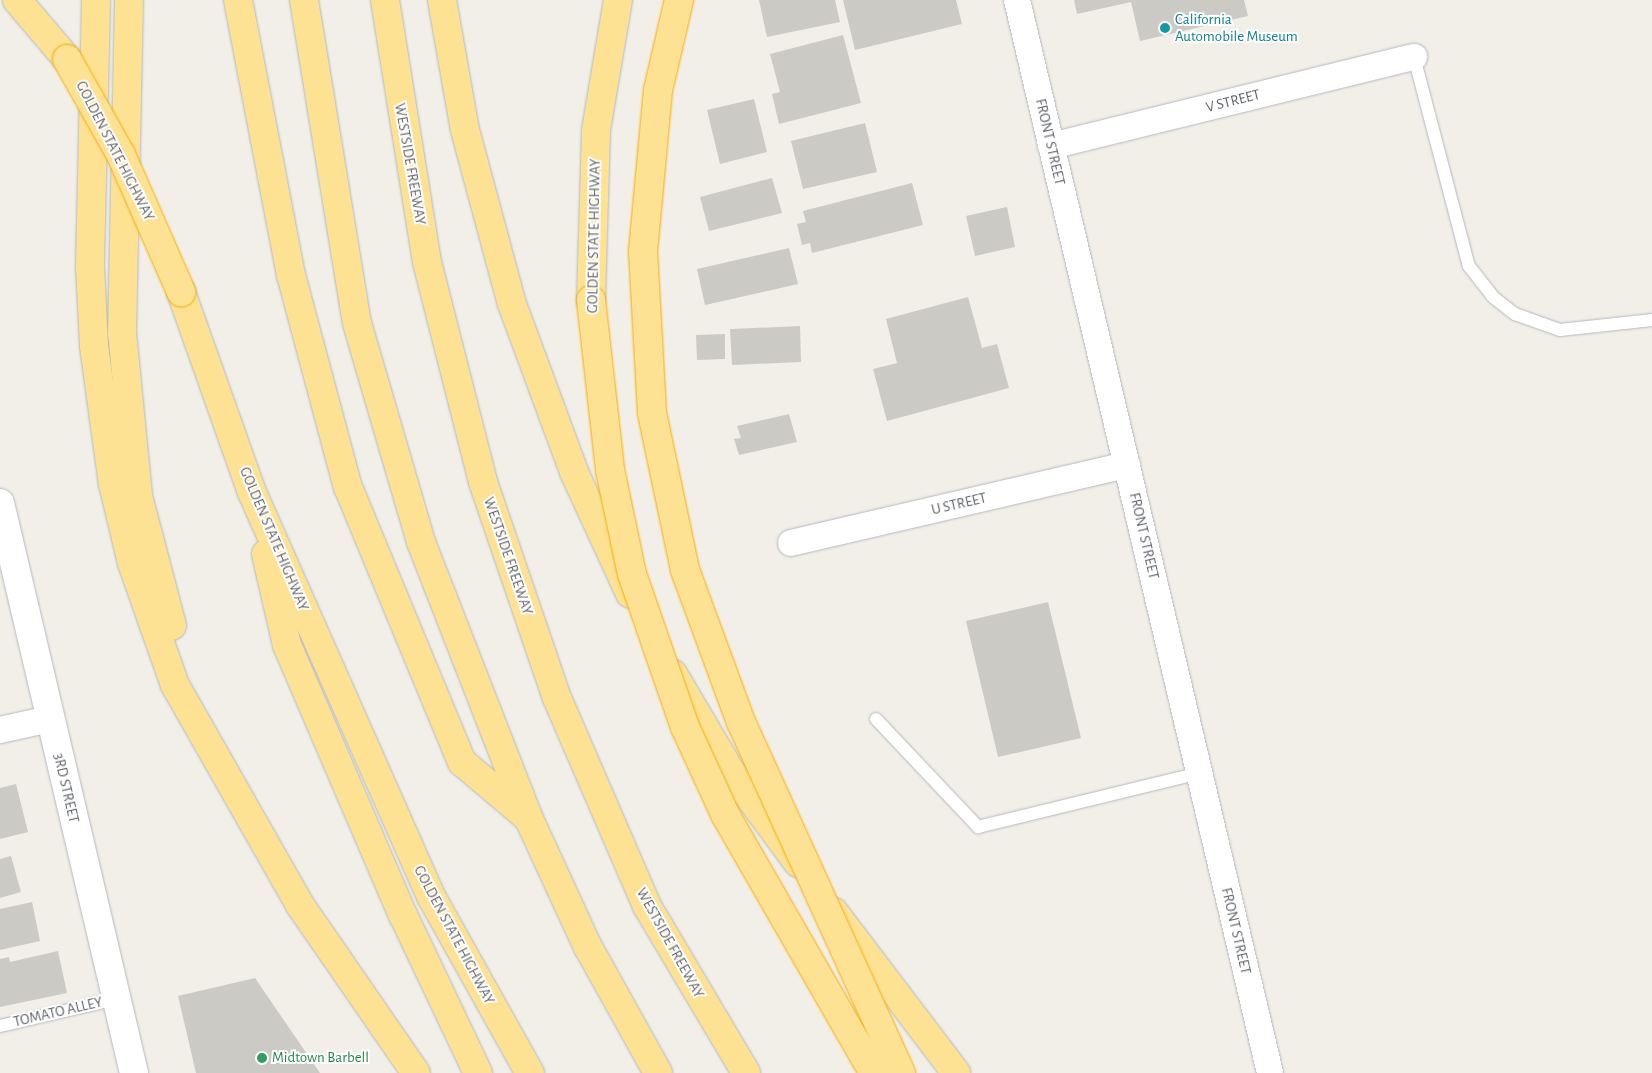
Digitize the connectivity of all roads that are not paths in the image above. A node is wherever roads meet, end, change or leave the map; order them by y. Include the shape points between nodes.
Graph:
1 (17, 0) edge
2 (32, 0) edge
3 (96, 0) edge
4 (129, 0) edge
5 (238, 0) edge
6 (304, 0) edge
7 (385, 0) edge
8 (442, 0) edge
9 (618, 0) edge
10 (679, 0) edge
11 (1017, 0) edge
12 (1414, 57) joint
13 (67, 59) junction
14 (1052, 146) junction
15 (1652, 320) edge
16 (1127, 465) junction
17 (251, 490) junction
18 (0, 503) edge
19 (791, 543) dead end
20 (50, 719) junction
21 (876, 719) dead end
22 (199, 723) junction
23 (0, 730) edge
24 (1199, 773) junction
25 (530, 819) junction
26 (116, 999) junction
27 (0, 1026) edge
28 (134, 1073) edge
29 (416, 1073) edge
30 (478, 1073) edge
31 (530, 1073) edge
32 (658, 1073) edge
33 (746, 1073) edge
34 (874, 1073) edge
35 (901, 1073) edge
36 (956, 1073) edge
37 (1270, 1073) edge

1 - 13 highway
2 - 13 highway, GOLDEN STATE HIGHWAY
3 - 22 highway via 90,267 101,415 132,564 174,685
4 - 22 highway via 122,332 130,434 151,557 191,676
5 - 25 highway via 291,275 348,487 462,762
6 - 25 highway via 357,323 421,542
7 - 33 highway, WESTSIDE FREEWAY via 427,262 486,492 557,698 647,906
8 - 36 highway via 465,130 512,304 574,472 646,628 731,772
9 - 34 highway, GOLDEN STATE HIGHWAY, bridge via 596,130 591,300 610,470 632,574 685,727 726,816
10 - 35 highway, bridge via 658,90 643,251 652,412 686,570 741,722
11 - 14 street, FRONT STREET
12 - 14 street, V STREET
12 - 15 lane via 1469,266 1493,297 1515,314 1560,330
13 - 17 highway, GOLDEN STATE HIGHWAY, bridge via 121,155 181,292
14 - 16 street, FRONT STREET
16 - 19 street, U STREET
16 - 24 street, FRONT STREET
17 - 30 highway via 287,645 403,915
17 - 31 highway, GOLDEN STATE HIGHWAY via 432,898
18 - 20 street, 3RD STREET
20 - 23 street
20 - 26 street, 3RD STREET
21 - 24 lane via 978,827
22 - 29 highway via 300,905
24 - 37 street, FRONT STREET
25 - 32 highway via 588,947
26 - 27 lane, TOMATO ALLEY
26 - 28 street, 3RD STREET

